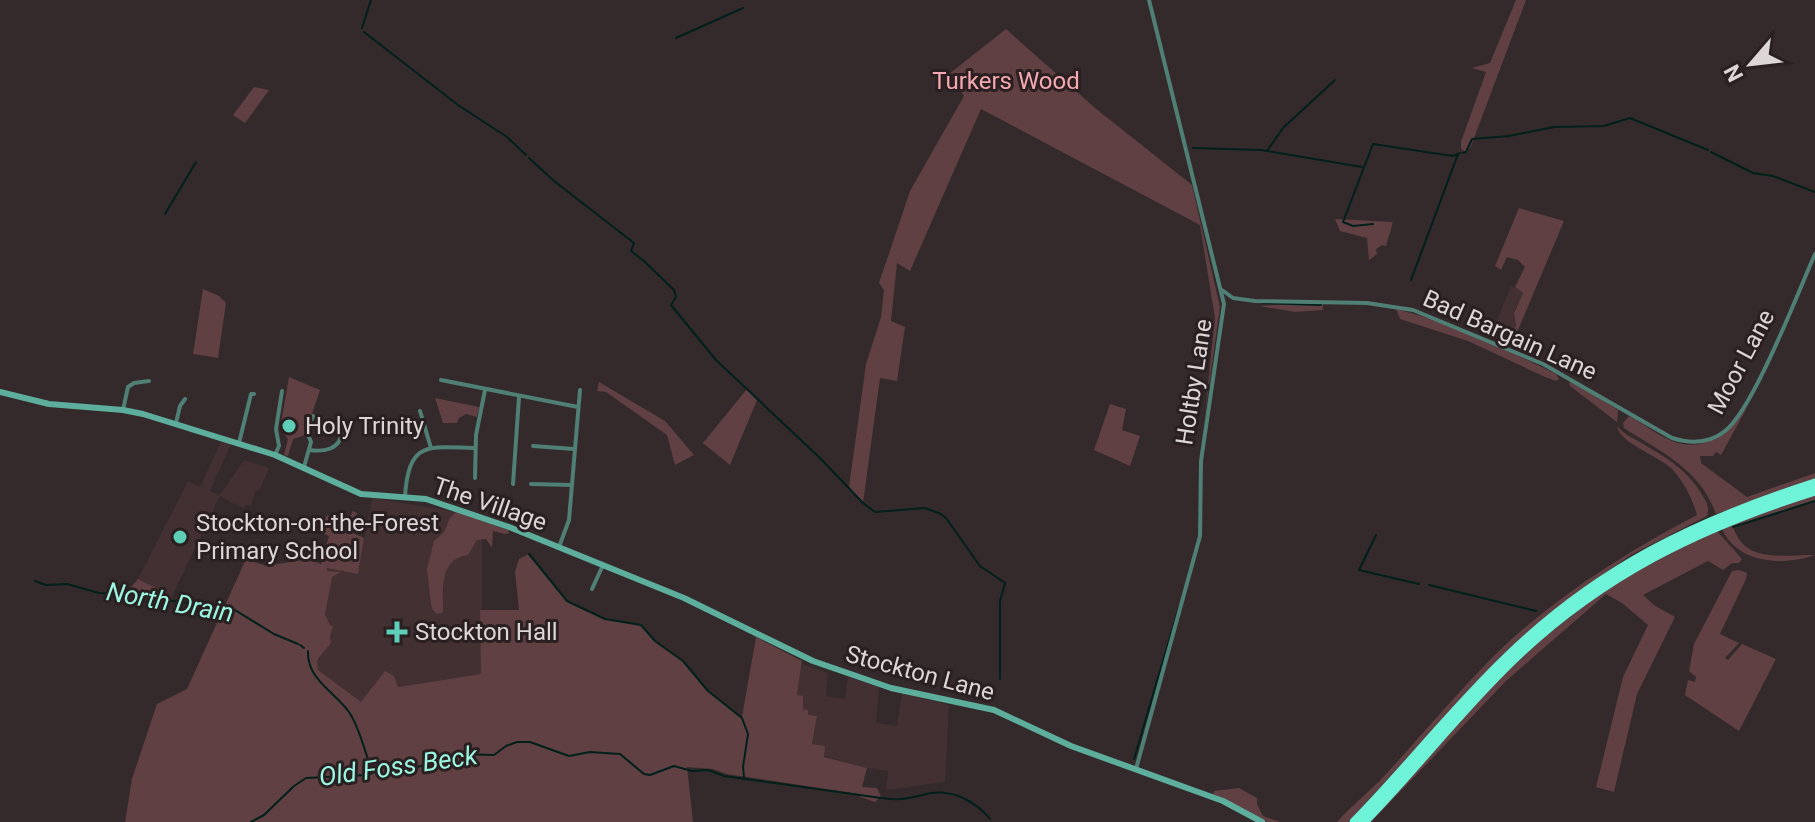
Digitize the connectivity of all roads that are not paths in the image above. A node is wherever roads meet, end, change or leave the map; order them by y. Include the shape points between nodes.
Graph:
1 (1149, 0) edge
2 (1815, 254) edge
3 (1220, 288) junction
4 (1233, 298) junction
5 (1224, 304) junction
6 (441, 380) dead end
7 (149, 381) dead end
8 (140, 382) junction
9 (121, 383) dead end
10 (128, 387) junction
11 (141, 389) dead end
12 (485, 390) junction
13 (580, 390) dead end
14 (282, 391) dead end
15 (0, 392) edge
16 (252, 394) dead end
17 (519, 397) junction
18 (185, 399) dead end
19 (578, 407) junction
20 (123, 410) junction
21 (420, 411) dead end
22 (1625, 411) joint
23 (313, 416) dead end
24 (176, 425) junction
25 (335, 431) dead end
26 (239, 443) junction
27 (533, 446) dead end
28 (431, 448) junction
29 (475, 448) junction
30 (574, 449) junction
31 (309, 450) junction
32 (275, 455) junction
33 (304, 467) junction
34 (475, 478) dead end
35 (1815, 483) edge
36 (513, 484) dead end
37 (531, 484) dead end
38 (572, 485) junction
39 (1815, 491) edge
40 (405, 496) junction
41 (559, 547) junction
42 (603, 565) junction
43 (660, 588) joint
44 (592, 589) dead end
45 (1136, 769) junction
46 (1262, 822) edge
47 (1354, 822) edge
48 (1364, 822) edge

1 - 3 street, Holtby Lane
2 - 22 street, Moor Lane via 1763,370 1725,431 1702,441 1682,441
3 - 4 street
3 - 5 street, Holtby Lane
4 - 5 street
4 - 22 street, Bad Bargain Lane via 1413,310 1543,364
5 - 45 street, Holtby Lane via 1201,461 1200,536
6 - 12 street
7 - 8 street
8 - 10 street
8 - 11 street
9 - 10 street
10 - 20 street
12 - 17 street
12 - 29 street
13 - 19 street
14 - 32 street
15 - 20 street, The Village via 54,405
16 - 26 street
17 - 19 street
17 - 36 street
18 - 24 street
19 - 30 street
20 - 24 street, The Village
21 - 28 street
23 - 31 street via 307,432
24 - 26 street, The Village
25 - 31 street via 345,432 334,447
26 - 32 street, The Village
27 - 30 street
28 - 29 street
28 - 40 street via 410,463
29 - 34 street
30 - 38 street
31 - 33 street
32 - 33 street, The Village
33 - 40 street, The Village via 364,495
35 - 47 highway via 1749,504 1669,540 1577,597 1505,658
37 - 38 street
38 - 41 street via 569,520
39 - 48 highway via 1710,528 1633,568 1581,603 1511,662
40 - 41 street, The Village via 453,507
41 - 42 street, The Village
42 - 43 street, The Village
42 - 44 street
43 - 45 street, Stockton Lane via 834,669 911,693 994,710 1050,738
45 - 46 street, Stockton Lane via 1223,801

